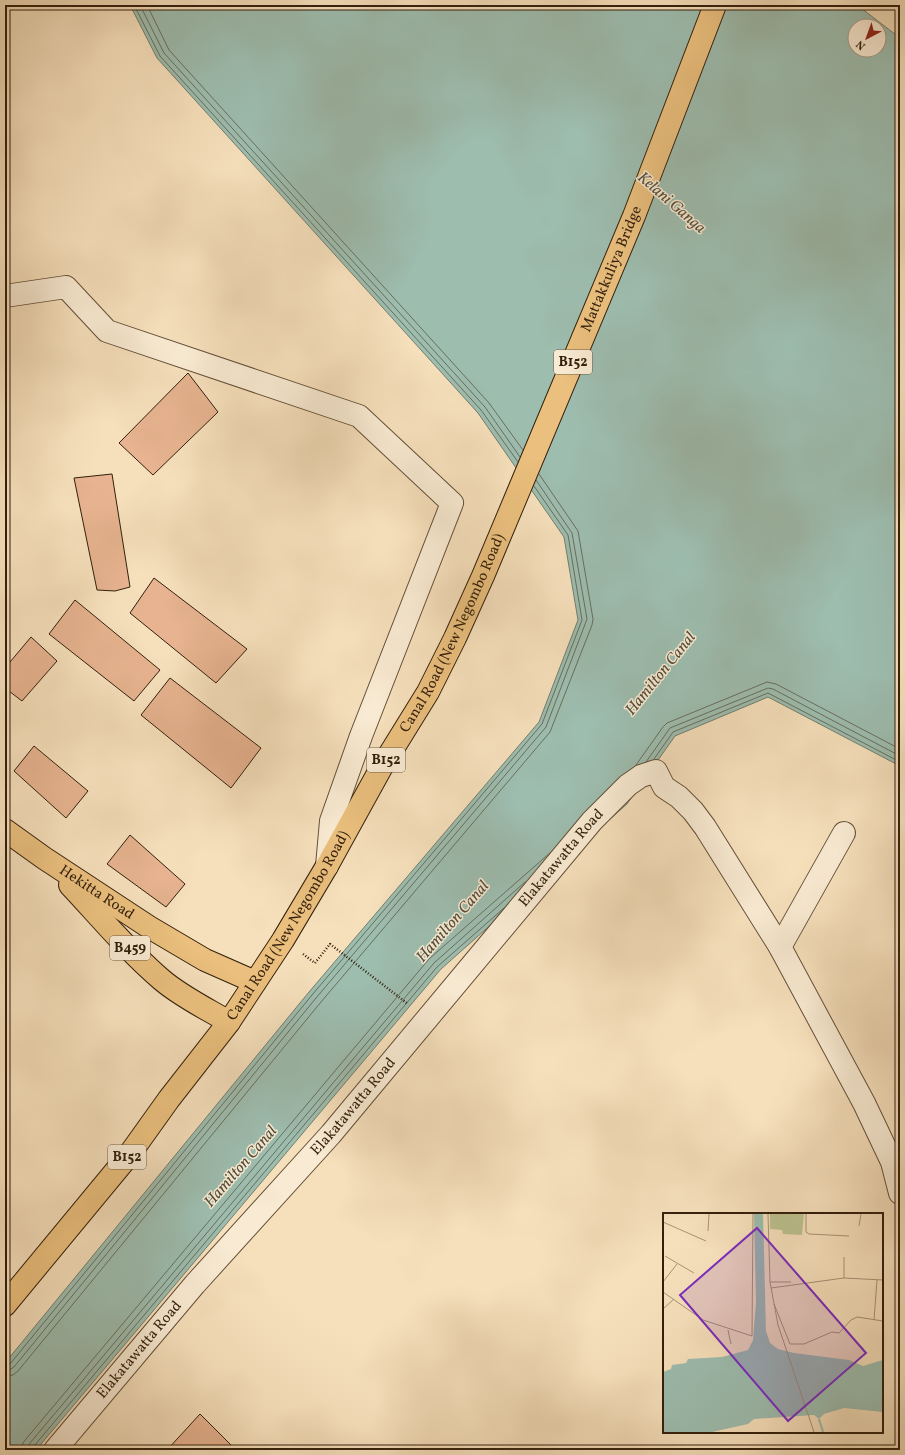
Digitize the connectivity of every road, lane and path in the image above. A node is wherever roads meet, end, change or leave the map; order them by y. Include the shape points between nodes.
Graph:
1 (715, 5) edge
2 (5, 296) edge
3 (512, 508) joint
4 (5, 830) edge
5 (844, 833) dead end
6 (44, 858) junction
7 (327, 866) junction
8 (780, 947) junction
9 (315, 963) dead end
10 (255, 982) junction
11 (414, 1008) dead end
12 (229, 1022) junction
13 (900, 1193) edge
14 (5, 1305) edge
15 (55, 1450) edge

1 - 3 main road, Mattakkuliya Bridge / B152 via 634,216
2 - 7 street via 66,287 107,331 359,416 452,503 361,736 331,821
3 - 7 main road, Canal Road (New Negombo Road) / B152 via 455,638 428,692 381,768
4 - 6 main road, Hekitta Road / B459
5 - 8 street
6 - 10 main road, Hekitta Road / B459 via 180,946
6 - 12 main road, Hekitta Road / B459 via 162,980
7 - 10 main road, Canal Road (New Negombo Road) / B152
8 - 13 street via 864,1103 892,1162
8 - 15 street, Elakatawatta Road via 705,827 679,797 664,787 656,771 641,776 628,785 592,821 331,1134 195,1284
9 - 11 path via 330,944
10 - 12 main road, Canal Road (New Negombo Road) / B152
12 - 14 main road, Canal Road (New Negombo Road) / B152 via 129,1154

